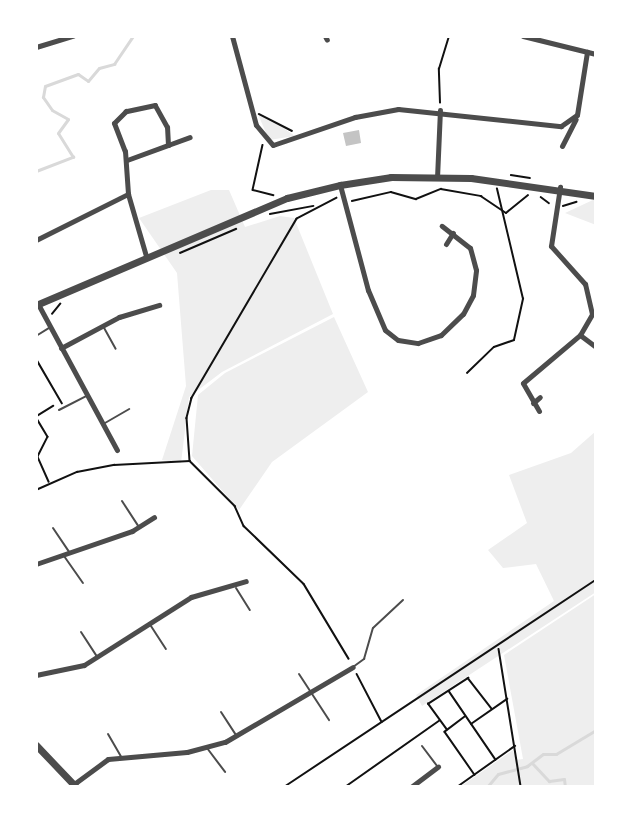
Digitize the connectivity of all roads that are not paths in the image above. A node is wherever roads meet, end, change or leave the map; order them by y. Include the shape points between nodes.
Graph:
1 (73, 36) edge
2 (232, 36) edge
3 (523, 36) edge
4 (36, 47) edge
5 (587, 52) junction
6 (596, 54) edge
7 (440, 110) junction
8 (577, 115) junction
9 (190, 136) dead end
10 (168, 145) junction
11 (562, 146) dead end
12 (127, 160) junction
13 (437, 178) junction
14 (340, 185) junction
15 (560, 187) junction
16 (128, 194) junction
17 (592, 194) edge
18 (442, 226) dead end
19 (453, 233) junction
20 (36, 240) edge
21 (446, 244) dead end
22 (146, 256) junction
23 (37, 304) edge
24 (159, 305) dead end
25 (103, 326) junction
26 (51, 327) junction
27 (580, 335) junction
28 (36, 336) edge
29 (596, 347) edge
30 (62, 348) junction
31 (116, 349) dead end
32 (87, 396) junction
33 (540, 397) dead end
34 (532, 403) junction
35 (59, 410) dead end
36 (129, 410) dead end
37 (539, 411) dead end
38 (102, 424) junction
39 (117, 450) dead end
40 (122, 501) dead end
41 (154, 517) dead end
42 (138, 526) junction
43 (53, 528) dead end
44 (67, 554) junction
45 (36, 564) edge
46 (246, 581) dead end
47 (83, 583) dead end
48 (236, 588) junction
49 (403, 600) dead end
50 (250, 610) dead end
51 (149, 623) junction
52 (81, 632) dead end
53 (165, 649) dead end
54 (98, 657) junction
55 (353, 667) joint
56 (299, 674) dead end
57 (36, 675) edge
58 (310, 691) junction
59 (221, 712) dead end
60 (329, 720) dead end
61 (108, 734) dead end
62 (237, 736) junction
63 (36, 745) edge
64 (422, 746) dead end
65 (207, 748) junction
66 (122, 758) junction
67 (438, 767) joint
68 (225, 772) dead end
69 (75, 786) edge
70 (411, 787) edge

1 - 4 street
2 - 7 street via 253,116 265,141 282,145 384,111
3 - 5 street
5 - 6 street
5 - 8 street
7 - 8 street via 551,126
7 - 13 street
8 - 11 street
9 - 10 street
10 - 12 street
10 - 12 street via 159,111 145,104 114,123
12 - 16 street
13 - 14 street
13 - 15 street
14 - 19 street via 376,311 392,336 407,343 429,340 448,330 473,294 474,258
14 - 22 street via 287,198
15 - 17 street
15 - 27 street via 551,246 585,284 592,303
16 - 20 street
16 - 22 street
18 - 19 street
19 - 21 street
22 - 23 street
23 - 26 street
24 - 25 street
25 - 30 street
25 - 31 lane
26 - 28 lane
26 - 30 street
27 - 29 street
27 - 34 street via 526,378 522,388
30 - 32 street
32 - 35 lane
32 - 38 street
33 - 34 street
34 - 37 street
36 - 38 lane
38 - 39 street
40 - 42 lane
41 - 42 street
42 - 44 street
43 - 44 lane
44 - 45 street
44 - 47 lane
46 - 48 street
48 - 50 lane
48 - 51 street via 204,590
49 - 55 lane via 373,628 364,659
51 - 53 lane
51 - 54 street
52 - 54 lane
54 - 57 street
55 - 58 street
56 - 58 lane
58 - 60 lane
58 - 62 street
59 - 62 lane
61 - 66 lane
62 - 65 street
63 - 69 street
64 - 67 lane
65 - 66 street
65 - 68 lane
66 - 69 street via 100,762
67 - 70 street

